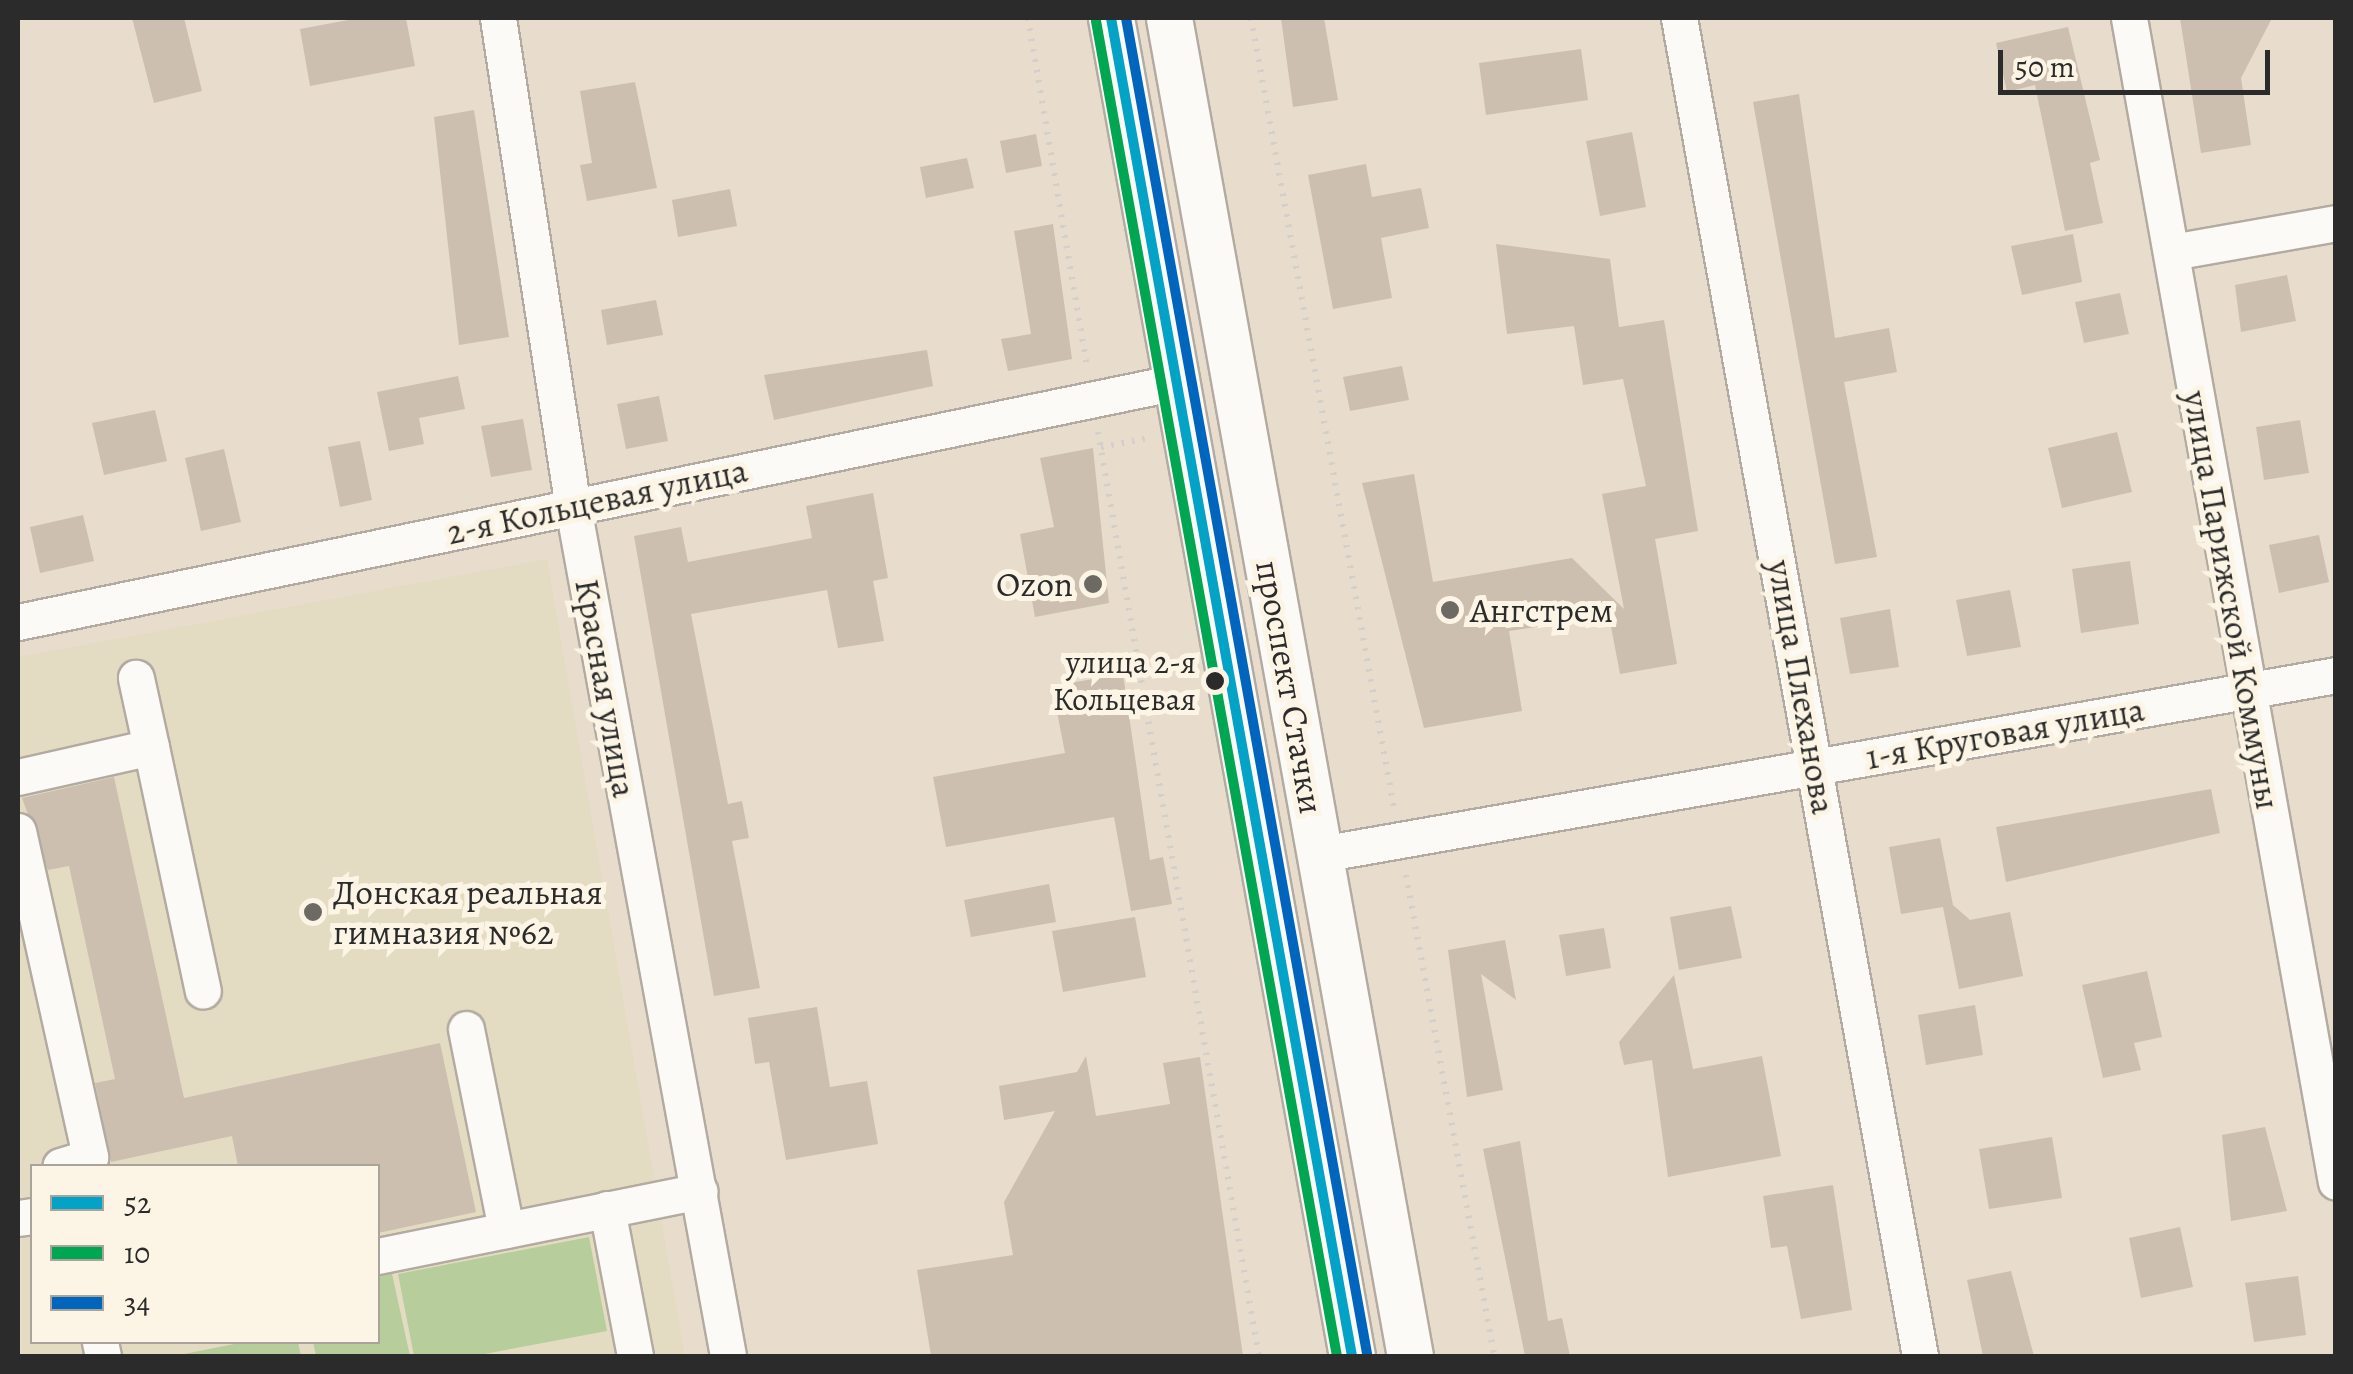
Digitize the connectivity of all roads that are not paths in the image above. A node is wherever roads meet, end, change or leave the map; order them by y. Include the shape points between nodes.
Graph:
1 (498, 18) edge
2 (1111, 18) edge
3 (1169, 18) edge
4 (1680, 18) edge
5 (2129, 18) edge
6 (2336, 224) edge
7 (2172, 252) junction
8 (1177, 382) junction
9 (572, 506) junction
10 (18, 622) edge
11 (2336, 676) edge
12 (136, 678) dead end
13 (2248, 692) junction
14 (150, 747) junction
15 (1816, 764) junction
16 (18, 776) edge
17 (18, 831) edge
18 (1321, 854) junction
19 (203, 991) dead end
20 (466, 1030) dead end
21 (67, 1164) edge
22 (2336, 1182) edge
23 (699, 1190) junction
24 (607, 1209) junction
25 (506, 1230) junction
26 (380, 1256) edge
27 (635, 1356) edge
28 (728, 1356) edge
29 (1352, 1356) edge
30 (1410, 1356) edge
31 (1920, 1356) edge

1 - 9 street, Красная улица
2 - 8 main road, проспект Стачки
3 - 18 main road, проспект Стачки
4 - 15 street, улица Плеханова
5 - 7 street, улица Парижской Коммуны
6 - 7 street
7 - 13 street, улица Парижской Коммуны
8 - 9 street, 2-я Кольцевая улица
8 - 29 main road, проспект Стачки
9 - 10 street, 2-я Кольцевая улица
9 - 23 street, Красная улица
11 - 13 street, 1-я Круговая улица
12 - 14 street
13 - 15 street, 1-я Круговая улица
13 - 22 street, улица Парижской Коммуны
14 - 16 street
14 - 19 street
15 - 18 street, 1-я Круговая улица
15 - 31 street, улица Плеханова
17 - 21 street via 90,1157
18 - 30 main road, проспект Стачки
20 - 25 street
23 - 24 street
23 - 28 street, Красная улица
24 - 25 street
24 - 27 street
25 - 26 street

